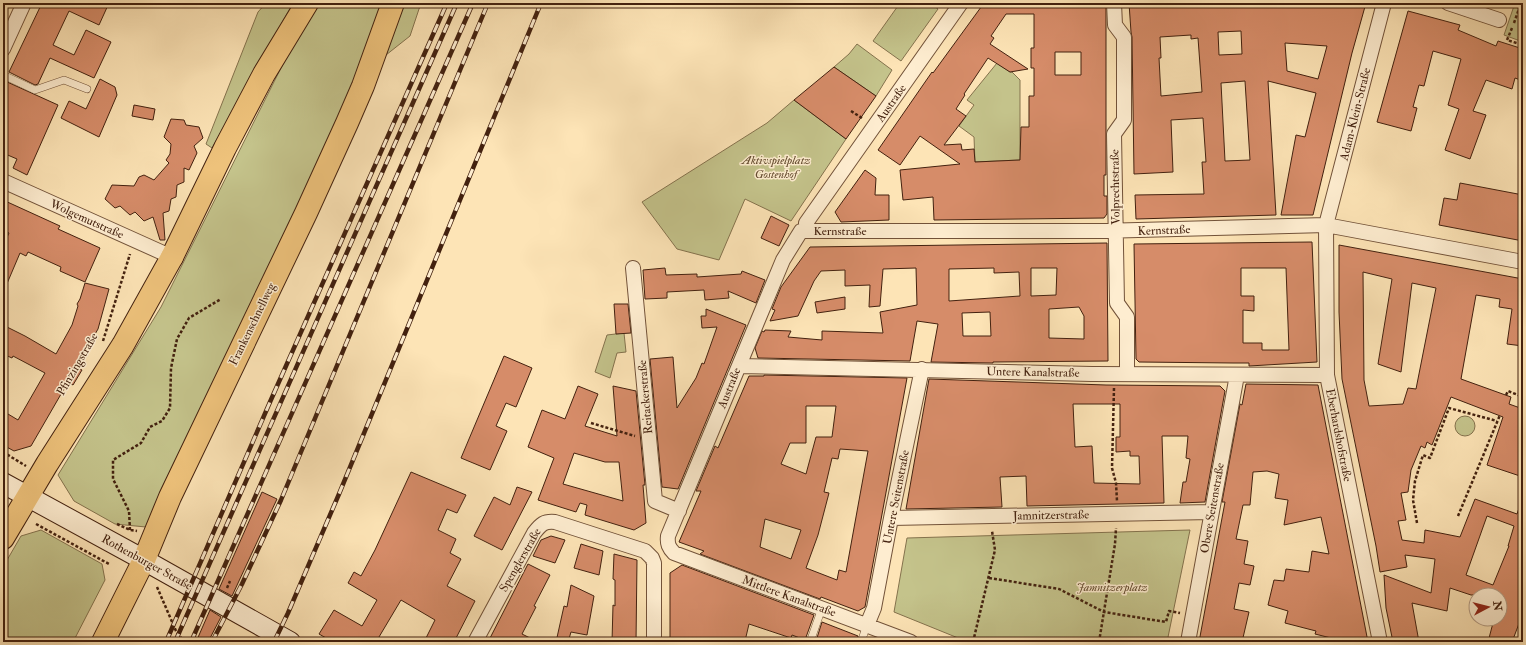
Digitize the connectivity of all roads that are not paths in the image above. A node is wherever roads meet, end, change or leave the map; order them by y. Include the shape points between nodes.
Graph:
1 (24, 3) edge
2 (307, 3) edge
3 (393, 3) edge
4 (961, 3) edge
5 (1114, 3) edge
6 (1384, 3) edge
7 (1448, 3) edge
8 (1499, 20) dead end
9 (3, 49) edge
10 (3, 75) edge
11 (87, 89) dead end
12 (3, 181) edge
13 (1326, 225) junction
14 (804, 227) junction
15 (1116, 231) junction
16 (172, 257) junction
17 (1523, 262) edge
18 (633, 268) dead end
19 (739, 366) junction
20 (922, 369) junction
21 (1121, 374) junction
22 (1237, 375) junction
23 (1327, 375) junction
24 (3, 483) edge
25 (27, 498) junction
26 (679, 511) junction
27 (1211, 512) junction
28 (891, 518) junction
29 (4, 535) edge
30 (669, 548) joint
31 (144, 560) junction
32 (822, 608) junction
33 (867, 625) junction
34 (103, 642) edge
35 (290, 642) edge
36 (475, 642) edge
37 (654, 642) edge
38 (810, 642) edge
39 (861, 642) edge
40 (911, 642) edge
41 (1188, 642) edge
42 (1380, 642) edge

1 - 9 street
2 - 16 main road via 264,74
3 - 31 main road, Frankenschnellweg via 347,123 170,497
4 - 14 street, Austraße
5 - 15 street, Volprechtstraße via 1115,25 1124,37 1124,120 1114,134
6 - 13 street, Adam-Klein-Straße
7 - 8 street
10 - 11 lane via 35,90 64,80
12 - 16 street, Wolgemutstraße
13 - 15 street, Kernstraße
13 - 17 street, Kernstraße
13 - 23 street, Eberhardshofstraße
14 - 15 street, Kernstraße
14 - 19 street, Austraße via 783,260
15 - 21 street, Volprechtstraße via 1117,303 1127,317
16 - 25 main road via 127,339
18 - 26 street, Reitackerstraße via 654,501
19 - 20 street, Untere Kanalstraße
19 - 26 street, Austraße
20 - 21 street, Untere Kanalstraße
20 - 28 street, Untere Seitenstraße
21 - 22 street, Untere Kanalstraße
22 - 23 street, Untere Kanalstraße
22 - 27 street, Obere Seitenstraße
23 - 42 street, Eberhardshofstraße
24 - 25 main road, Rothenburger Straße
25 - 29 main road
25 - 31 main road, Rothenburger Straße
26 - 30 street, Austraße via 668,536
27 - 28 street, Jamnitzerstraße
27 - 41 street, Obere Seitenstraße
28 - 33 street, Untere Seitenstraße via 874,608
30 - 32 street, Mittlere Kanalstraße via 674,553
31 - 34 main road, Frankenschnellweg
31 - 35 main road, Rothenburger Straße
32 - 33 street, Mittlere Kanalstraße
32 - 38 lane
33 - 39 lane
33 - 40 street, Mittlere Kanalstraße
36 - 37 street, Spenglerstraße via 534,533 542,523 548,521 645,551 652,558

